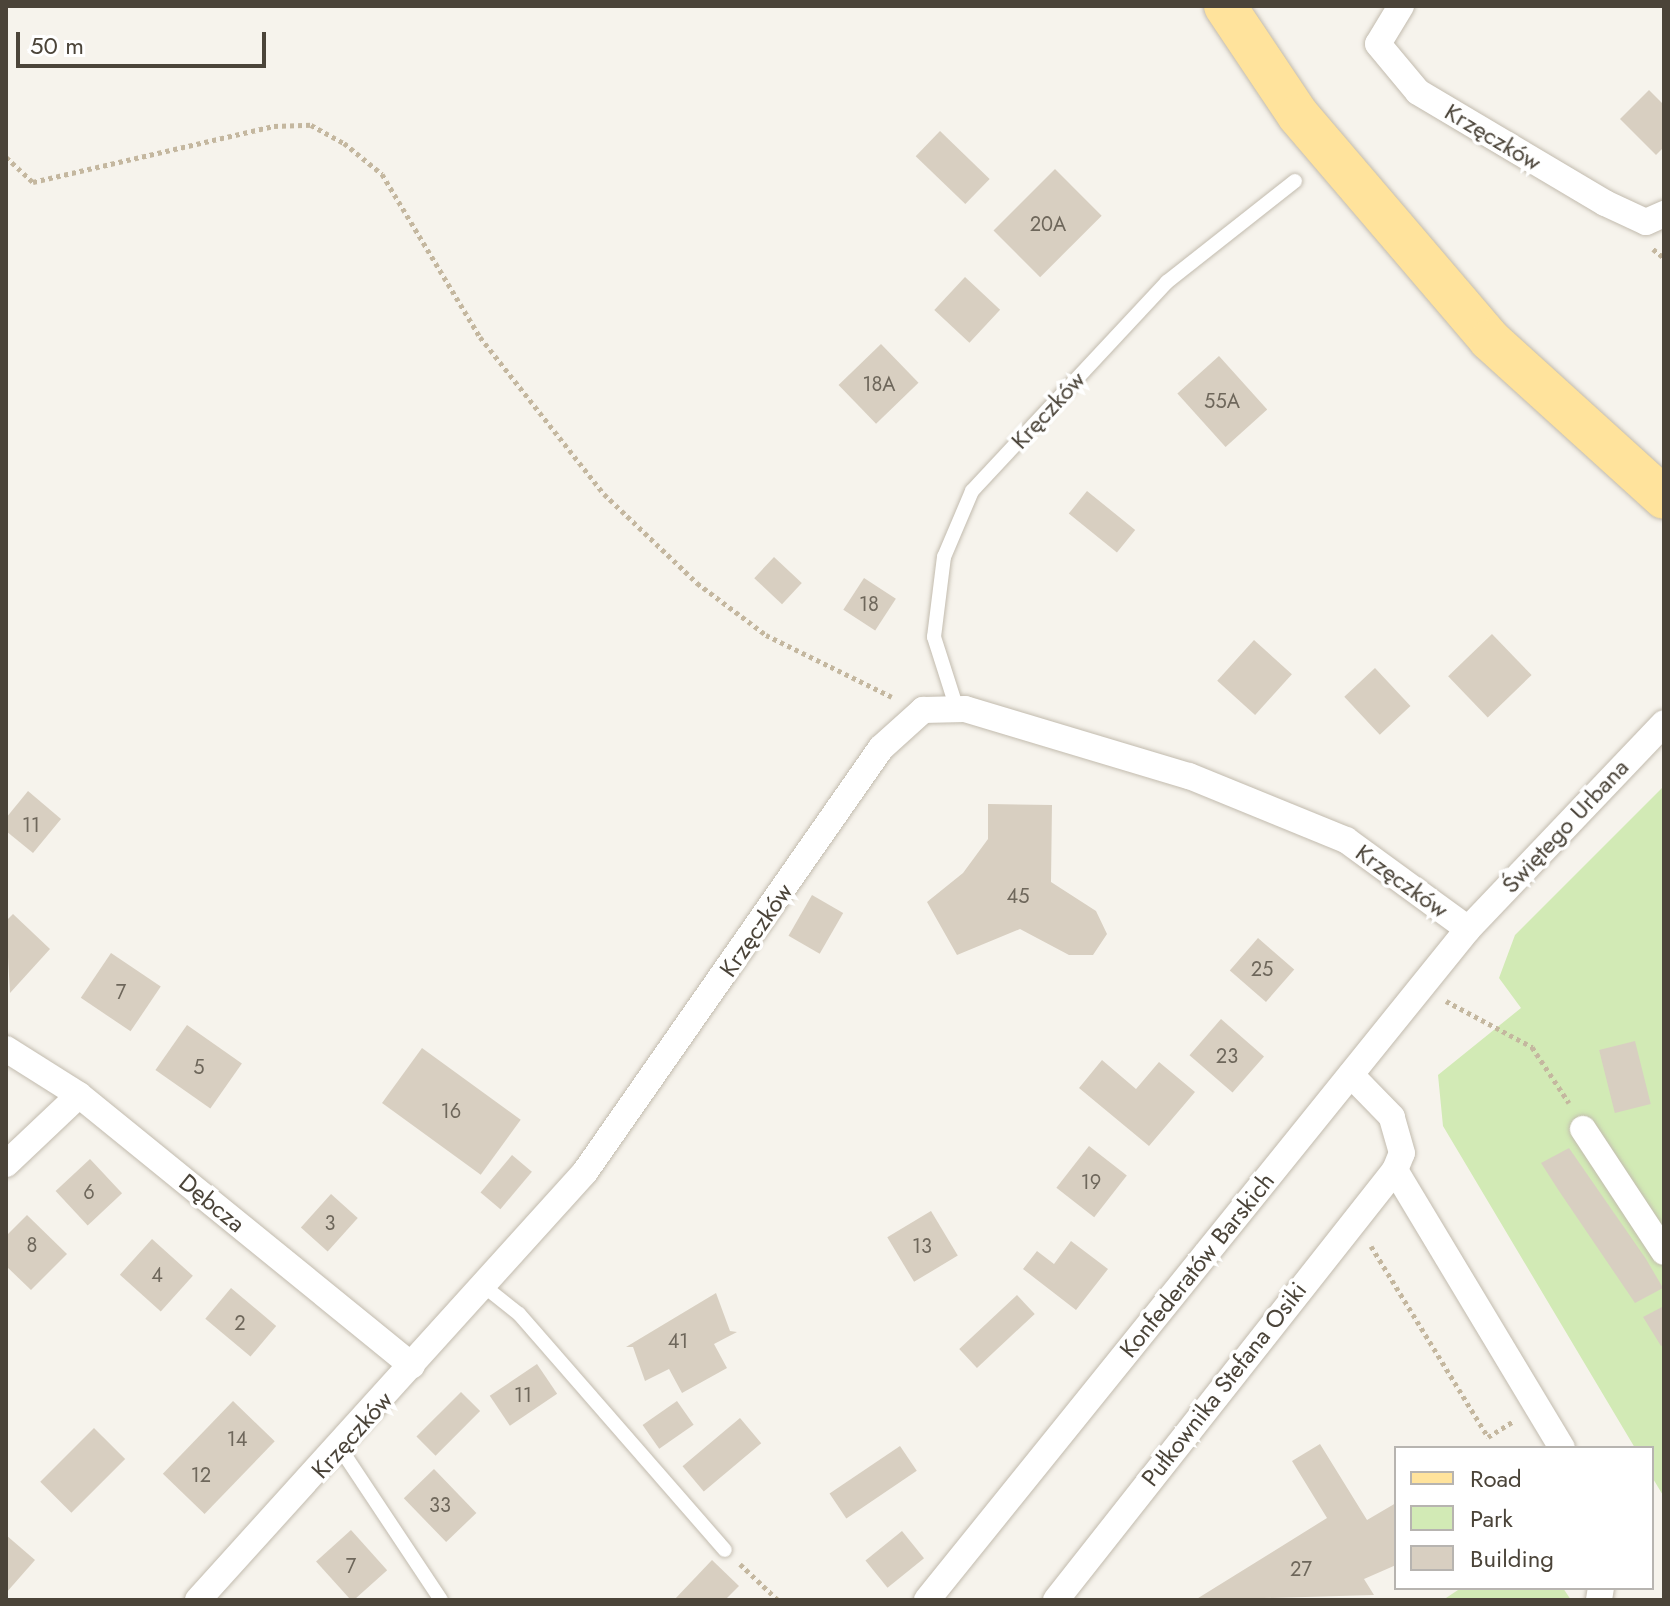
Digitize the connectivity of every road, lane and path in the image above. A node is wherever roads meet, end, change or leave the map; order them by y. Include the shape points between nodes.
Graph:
1 (1225, 6) edge
2 (1401, 6) edge
3 (6, 157) edge
4 (1295, 181) dead end
5 (1664, 214) edge
6 (1664, 498) edge
7 (957, 709) junction
8 (923, 710) junction
9 (1664, 723) edge
10 (1468, 929) junction
11 (1468, 1011) dead end
12 (6, 1049) edge
13 (1351, 1075) junction
14 (79, 1095) junction
15 (1583, 1129) joint
16 (6, 1164) edge
17 (1395, 1170) junction
18 (1364, 1235) dead end
19 (1664, 1252) edge
20 (485, 1287) junction
21 (412, 1366) junction
22 (1537, 1407) junction
23 (1561, 1446) edge
24 (340, 1448) junction
25 (725, 1550) joint
26 (198, 1600) edge
27 (441, 1600) edge
28 (778, 1600) edge
29 (927, 1600) edge
30 (1056, 1600) edge

1 - 6 main road via 1298,115 1490,340
2 - 5 street, Krzęczków via 1378,44 1418,92 1605,203 1646,222
3 - 8 path via 33,182 274,126 311,125 344,143 390,185 480,337 604,494 697,583 766,635
4 - 7 lane, Kręczków via 1167,282 972,491 944,557 934,637
7 - 8 street, Krzęczków
7 - 10 street, Krzęczków via 1189,776 1346,840
8 - 20 street, Krzęczków via 881,748 585,1172
9 - 10 street, Świętego Urbana
10 - 13 street, Konfederatów Barskich
11 - 15 path via 1532,1047
12 - 14 street, Dębcza
13 - 17 street via 1392,1117 1402,1153
13 - 29 street, Konfederatów Barskich
14 - 16 street
14 - 21 street, Dębcza
15 - 19 street
17 - 22 street
17 - 30 street, Pułkownika Stefana Osiki
18 - 22 path via 1488,1437
20 - 21 street, Krzęczków
20 - 25 lane via 519,1314
21 - 24 street, Krzęczków
22 - 23 street
24 - 26 street, Krzęczków
24 - 27 lane
25 - 28 path

